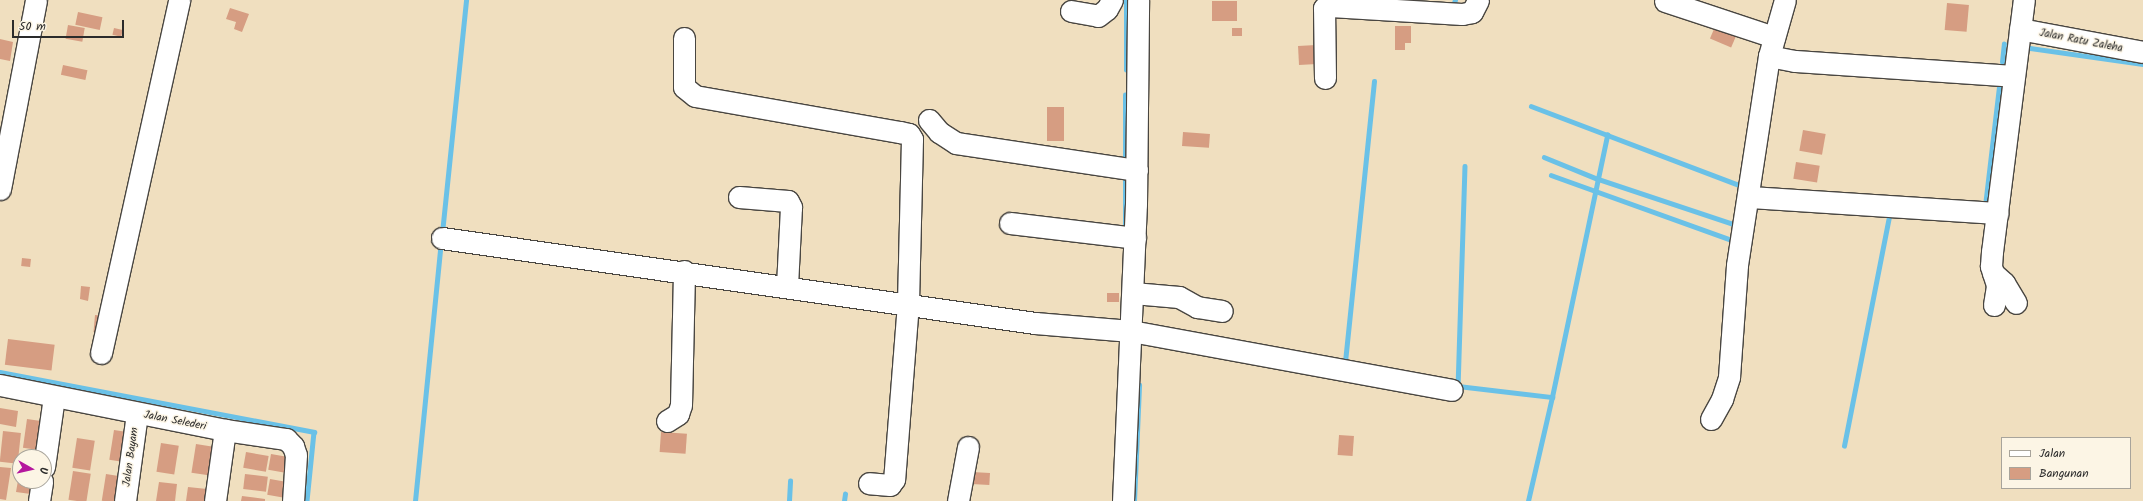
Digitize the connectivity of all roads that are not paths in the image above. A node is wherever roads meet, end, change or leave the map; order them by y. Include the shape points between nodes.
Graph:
1 (36, 0) edge
2 (179, 0) edge
3 (1112, 0) edge
4 (1138, 0) edge
5 (1478, 0) edge
6 (1785, 0) edge
7 (2024, 0) edge
8 (1665, 1) edge
9 (1071, 11) dead end
10 (2020, 29) junction
11 (684, 38) dead end
12 (1772, 46) junction
13 (2143, 52) edge
14 (2014, 76) junction
15 (1325, 78) dead end
16 (929, 120) dead end
17 (1137, 170) junction
18 (0, 190) edge
19 (739, 197) dead end
20 (1749, 197) junction
21 (1997, 213) junction
22 (1010, 222) dead end
23 (442, 238) dead end
24 (1135, 238) junction
25 (684, 271) junction
26 (1993, 273) junction
27 (787, 286) junction
28 (1133, 293) junction
29 (908, 303) junction
30 (2016, 303) dead end
31 (1994, 304) dead end
32 (1222, 311) dead end
33 (1131, 331) junction
34 (101, 353) dead end
35 (0, 385) edge
36 (1452, 390) dead end
37 (54, 397) junction
38 (137, 413) junction
39 (1711, 419) dead end
40 (667, 421) dead end
41 (225, 430) junction
42 (968, 447) dead end
43 (46, 449) edge
44 (869, 483) dead end
45 (41, 489) edge
46 (39, 501) edge
47 (125, 501) edge
48 (215, 501) edge
49 (293, 501) edge
50 (958, 501) edge
51 (1123, 501) edge

1 - 18 street
2 - 34 street
3 - 9 street via 1107,9 1098,16
4 - 17 street
5 - 15 street via 1472,12 1462,14 1330,6 1324,8
6 - 12 street
7 - 10 street
8 - 12 street
10 - 13 street, Jalan Ratu Zaleha
10 - 14 street
11 - 29 street via 684,87 695,96 909,134 912,139
12 - 14 street via 1795,61
12 - 20 street
14 - 21 street
16 - 17 street via 939,132 956,143
17 - 24 street
19 - 27 street via 788,201 791,207
20 - 21 street
20 - 39 street via 1733,306 1729,377 1722,400
21 - 26 street via 1992,252
22 - 24 street
23 - 25 street
24 - 28 street
25 - 27 street
25 - 40 street via 681,404 678,414
26 - 30 street via 2004,283
26 - 31 street via 1997,285
27 - 29 street
28 - 32 street via 1180,297 1197,307
28 - 33 street
29 - 33 street via 1035,323
29 - 44 street via 894,479 890,485
33 - 36 street
33 - 51 street
35 - 37 street, Jalan Selederi
37 - 38 street, Jalan Selederi
37 - 43 street
38 - 41 street, Jalan Selederi
38 - 47 street, Jalan Bayam
41 - 48 street
41 - 49 street, Jalan Selederi via 286,439 292,443 296,455
42 - 50 street
45 - 46 street

